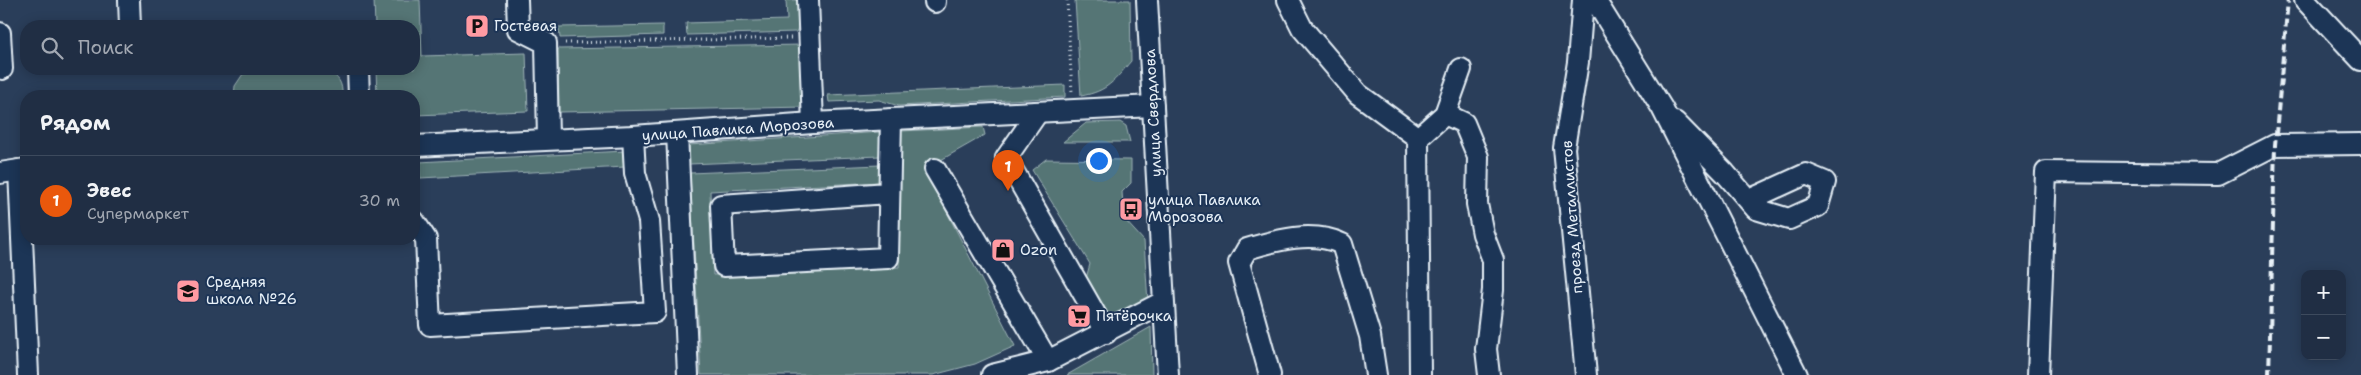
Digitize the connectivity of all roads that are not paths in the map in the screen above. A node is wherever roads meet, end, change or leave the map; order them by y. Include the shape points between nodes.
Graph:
1 (129, 0) edge
2 (517, 0) edge
3 (808, 0) edge
4 (1148, 0) edge
5 (1288, 0) edge
6 (1583, 0) edge
7 (1594, 0) edge
8 (2306, 0) edge
9 (130, 20) edge
10 (0, 33) edge
11 (2361, 60) edge
12 (2, 69) dead end
13 (1461, 69) dead end
14 (358, 75) edge
15 (359, 90) edge
16 (1153, 106) junction
17 (1662, 108) junction
18 (1038, 112) junction
19 (1445, 114) junction
20 (891, 119) junction
21 (813, 123) junction
22 (677, 133) junction
23 (633, 136) junction
24 (1418, 138) junction
25 (548, 139) junction
26 (2361, 144) edge
27 (420, 146) edge
28 (935, 169) dead end
29 (15, 170) edge
30 (888, 193) junction
31 (1749, 200) dead end
32 (420, 230) edge
33 (1163, 302) junction
34 (1106, 333) junction
35 (1048, 361) junction
36 (1015, 372) edge
37 (28, 375) edge
38 (688, 375) edge
39 (992, 375) edge
40 (1168, 375) edge
41 (1270, 375) edge
42 (1376, 375) edge
43 (1420, 375) edge
44 (1489, 375) edge
45 (1586, 375) edge
46 (1797, 375) edge
47 (2038, 375) edge

1 - 9 street
2 - 25 street via 518,29 546,43
3 - 21 street
4 - 16 street, улица Свердлова
5 - 24 street via 1302,28 1358,94
6 - 45 street, проезд Металлистов via 1578,62 1564,148
7 - 17 street
8 - 11 street
10 - 12 street
13 - 19 street
14 - 15 street
16 - 18 street, улица Павлика Морозова
16 - 33 street, улица Свердлова
17 - 31 street
17 - 46 street
18 - 20 street, улица Павлика Морозова
18 - 34 street via 1006,158
19 - 24 street
19 - 44 street via 1464,123 1478,157 1477,204 1493,260 1494,290 1486,349
20 - 21 street, улица Павлика Морозова
20 - 30 street
21 - 22 street, улица Павлика Морозова
22 - 23 street, улица Павлика Морозова
22 - 38 street
23 - 25 street, улица Павлика Морозова
23 - 32 street via 635,172 649,221 655,312 430,325 426,239
24 - 43 street
25 - 27 street, улица Павлика Морозова
26 - 47 street via 2275,145 2218,174 2046,172
28 - 35 street
29 - 37 street
30 - 30 street via 888,258 724,266 721,204
33 - 34 street
33 - 40 street, улица Свердлова
34 - 35 street
35 - 36 street
36 - 39 street
41 - 42 street via 1239,263 1247,249 1274,241 1331,238 1342,244 1370,336

